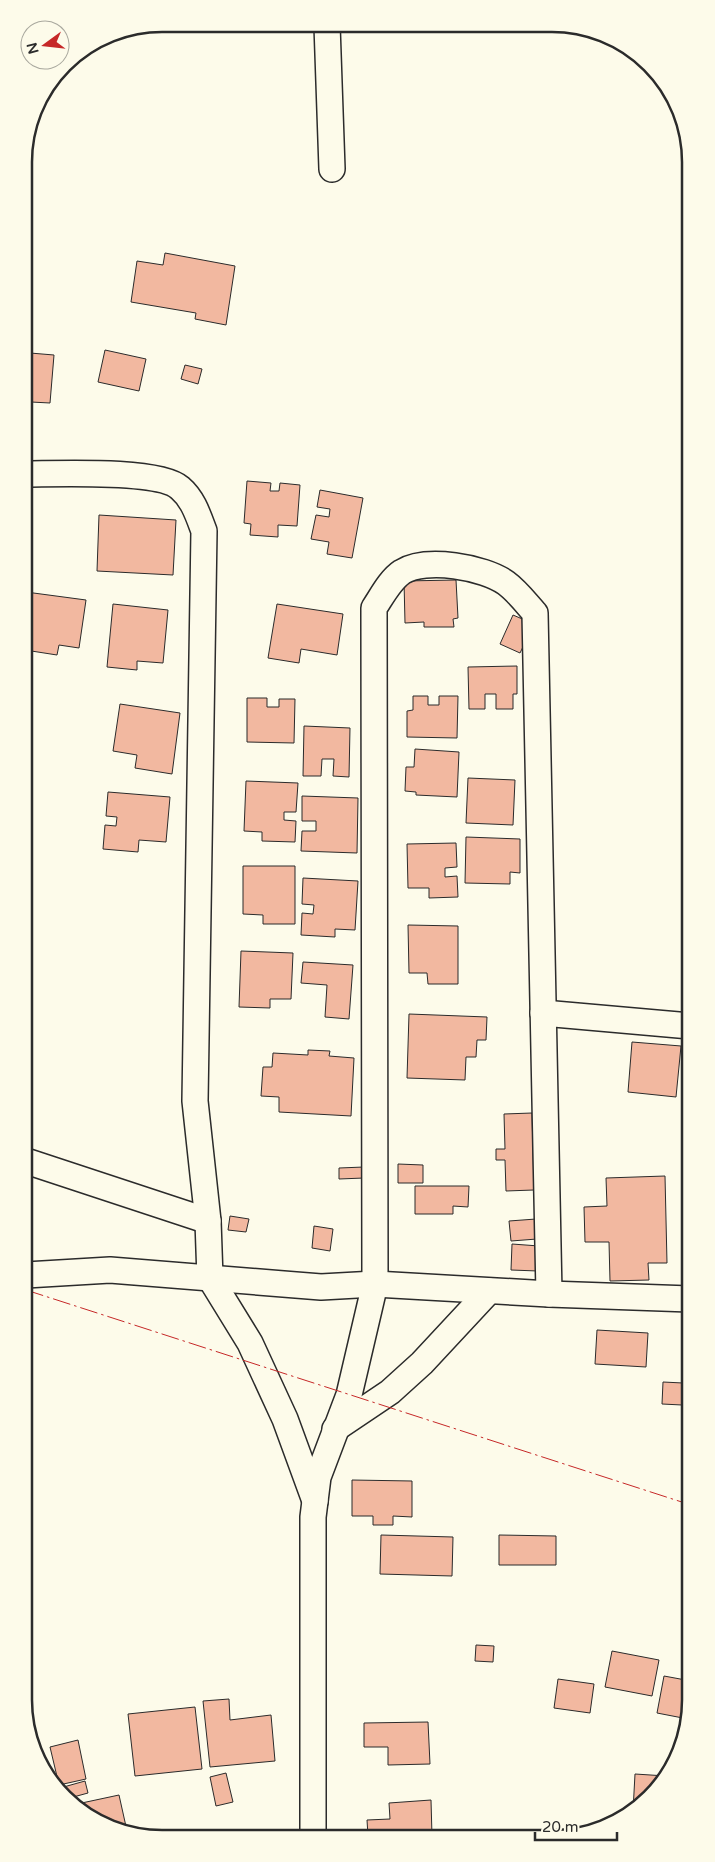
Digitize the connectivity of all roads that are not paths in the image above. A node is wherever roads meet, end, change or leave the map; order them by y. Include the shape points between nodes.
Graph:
1 (327, 33) edge
2 (332, 169) dead end
3 (33, 474) edge
4 (543, 1013) junction
5 (682, 1025) edge
6 (32, 1163) edge
7 (208, 1221) junction
8 (32, 1275) edge
9 (210, 1278) junction
10 (375, 1284) junction
11 (489, 1291) junction
12 (549, 1294) junction
13 (682, 1299) edge
14 (335, 1429) junction
15 (315, 1500) junction
16 (314, 1830) edge

1 - 2 street
3 - 7 street via 158,479 179,486 194,505 204,531 195,1101
4 - 5 street
4 - 10 street via 535,613 505,582 470,568 434,563 403,571 390,583 374,608
4 - 12 street
6 - 7 street
7 - 9 street
8 - 9 street via 110,1270
9 - 10 street via 321,1287
9 - 15 street via 254,1351 285,1419
10 - 11 street
10 - 14 street via 349,1395
11 - 12 street
11 - 14 street via 422,1363 390,1392
12 - 13 street
14 - 15 street via 318,1476
15 - 16 street

